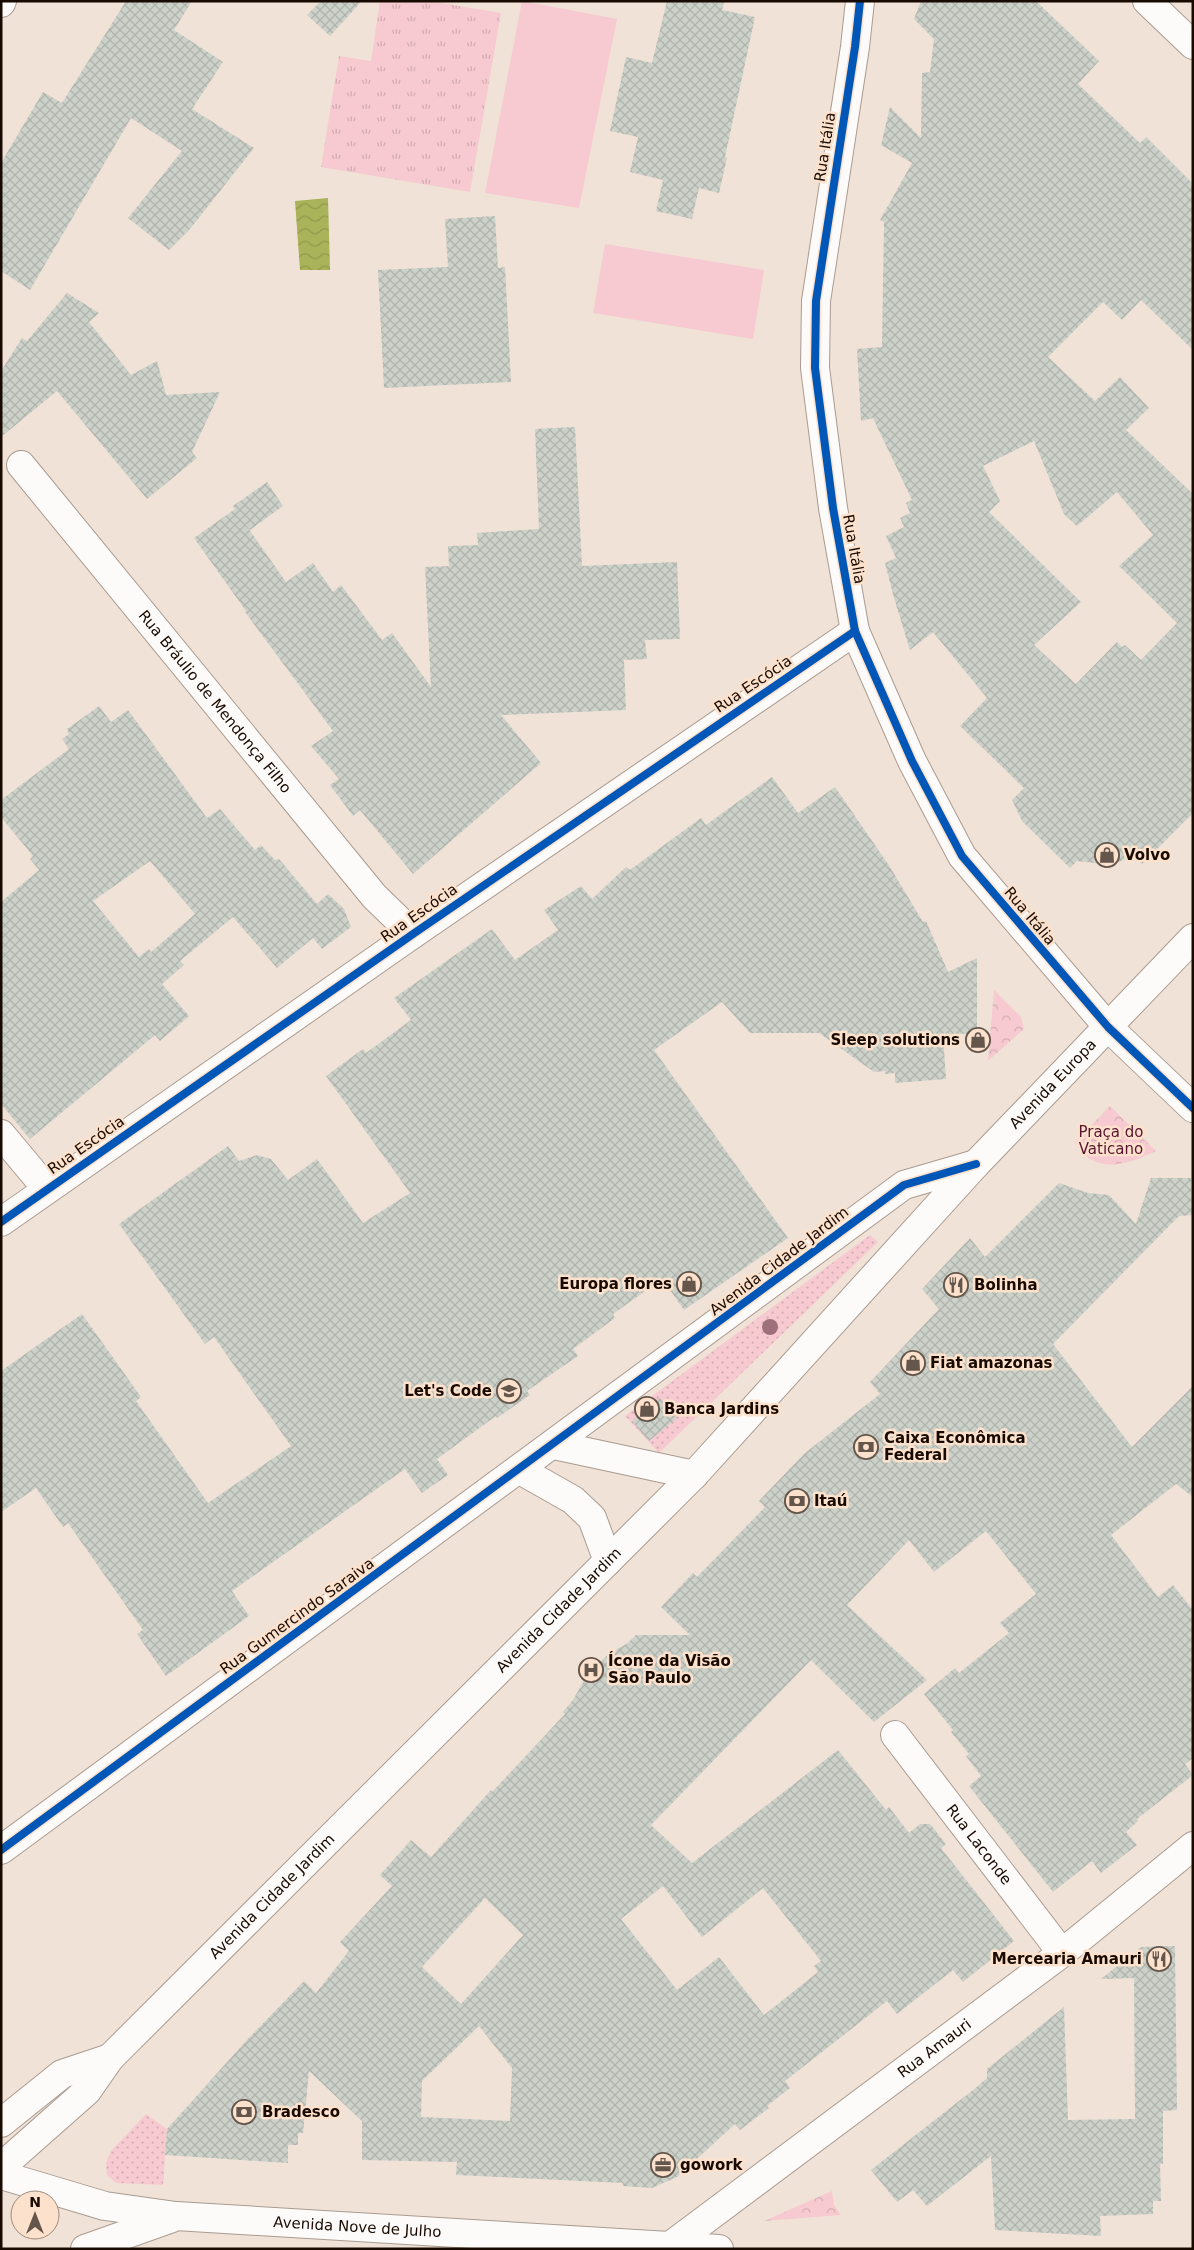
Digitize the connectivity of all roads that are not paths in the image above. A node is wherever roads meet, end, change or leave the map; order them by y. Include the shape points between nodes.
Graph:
1 (860, 1) edge
2 (1147, 1) edge
3 (1193, 45) edge
4 (21, 466) dead end
5 (855, 631) junction
6 (412, 934) junction
7 (1193, 938) edge
8 (1108, 1027) junction
9 (1193, 1108) edge
10 (1, 1134) edge
11 (976, 1164) junction
12 (48, 1189) junction
13 (1, 1222) edge
14 (609, 1404) joint
15 (554, 1445) junction
16 (520, 1470) junction
17 (694, 1475) junction
18 (608, 1561) junction
19 (895, 1735) dead end
20 (1193, 1846) edge
21 (1, 1850) edge
22 (1062, 1953) junction
23 (110, 2058) junction
24 (1, 2122) edge
25 (1, 2167) edge
26 (1, 2175) edge
27 (176, 2216) junction
28 (670, 2246) junction
29 (85, 2249) edge
30 (719, 2249) edge

1 - 5 street, Rua Itália via 816,301 815,368 833,508
2 - 3 street
4 - 6 street, Rua Bráulio de Mendonça Filho via 374,896
5 - 6 street, Rua Escócia
5 - 8 street, Rua Itália via 912,761 962,856
6 - 12 street, Rua Escócia
7 - 8 street, Avenida Europa
8 - 9 street, Rua Itália
8 - 11 street, Avenida Europa
10 - 12 street
11 - 14 street, Avenida Cidade Jardim via 904,1184
11 - 17 street, Avenida Cidade Jardim
12 - 13 street, Rua Escócia
14 - 15 street, Rua Gumercindo Saraiva
15 - 16 street, Rua Gumercindo Saraiva
15 - 17 street
16 - 18 street via 573,1500 592,1518
16 - 21 street, Rua Gumercindo Saraiva
17 - 18 street, Avenida Cidade Jardim
18 - 23 street, Avenida Cidade Jardim
19 - 22 street, Rua Laconde
20 - 22 street, Rua Amauri
22 - 28 street, Rua Amauri
23 - 24 street, Avenida Cidade Jardim via 62,2074
23 - 25 street, Avenida Cidade Jardim via 87,2091
26 - 27 street, Avenida Nove de Julho via 105,2206
27 - 28 street, Avenida Nove de Julho
27 - 29 street
28 - 30 street, Avenida Nove de Julho

